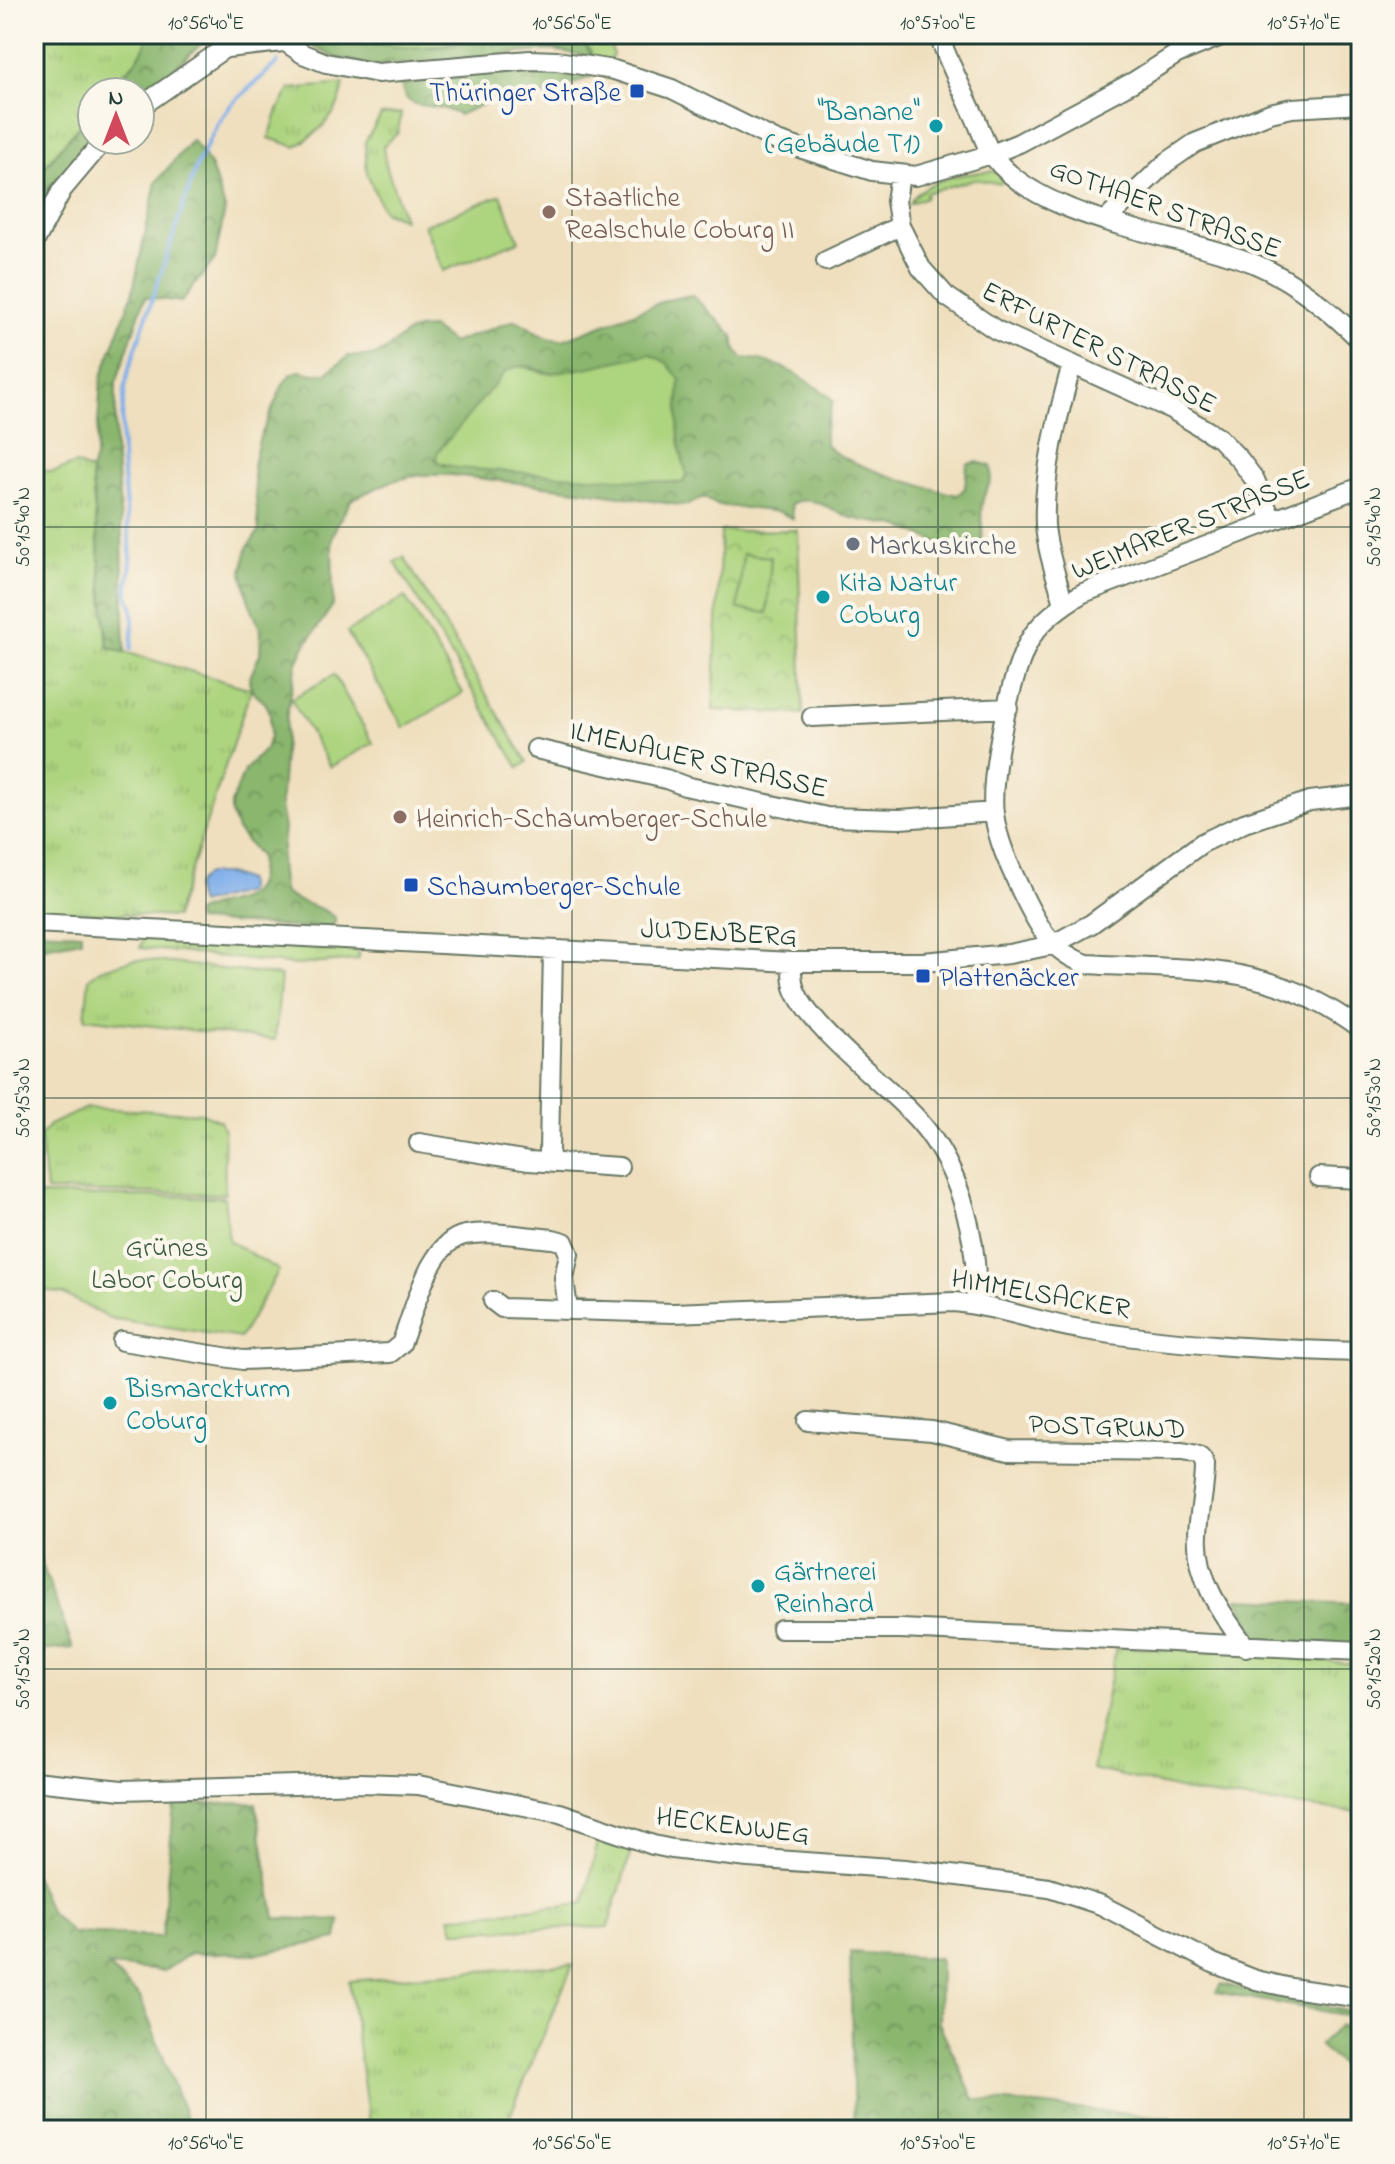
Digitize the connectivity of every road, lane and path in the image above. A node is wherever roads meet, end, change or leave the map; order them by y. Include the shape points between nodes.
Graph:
1 (245, 34) edge
2 (938, 34) edge
3 (1226, 34) edge
4 (278, 38) edge
5 (232, 39) edge
6 (156, 96) edge
7 (1361, 104) edge
8 (992, 154) junction
9 (91, 156) edge
10 (900, 175) junction
11 (1105, 221) junction
12 (900, 226) junction
13 (34, 243) edge
14 (826, 261) dead end
15 (1360, 339) edge
16 (1072, 364) junction
17 (1361, 487) edge
18 (1272, 520) junction
19 (1064, 604) junction
20 (1008, 708) junction
21 (812, 717) dead end
22 (536, 749) dead end
23 (1361, 795) edge
24 (994, 812) junction
25 (34, 923) edge
26 (1052, 945) junction
27 (553, 950) junction
28 (791, 962) junction
29 (1361, 1030) edge
30 (419, 1143) dead end
31 (552, 1163) junction
32 (619, 1167) dead end
33 (1319, 1177) dead end
34 (1361, 1179) edge
35 (493, 1301) dead end
36 (976, 1304) junction
37 (568, 1310) junction
38 (122, 1341) dead end
39 (1361, 1352) edge
40 (808, 1421) dead end
41 (781, 1629) dead end
42 (1246, 1647) junction
43 (1361, 1651) edge
44 (34, 1781) edge
45 (1361, 1998) edge

1 - 5 street
2 - 8 street
3 - 8 street via 1177,54 1122,89
4 - 5 street
4 - 10 street via 326,63 378,73 530,60 614,70 672,89 777,141
5 - 6 street
7 - 11 street via 1270,113 1195,143
8 - 10 street via 931,173
8 - 11 street, GOTHAER STRASSE via 1025,185
9 - 13 street via 62,190
10 - 12 street, ERFURTER STRASSE
11 - 15 street, GOTHAER STRASSE via 1256,265 1308,295
12 - 14 street
12 - 16 street, ERFURTER STRASSE via 921,268 946,296 996,330
16 - 18 street, ERFURTER STRASSE via 1173,410 1219,438 1255,480
16 - 19 street via 1047,487 1047,539
17 - 18 street, WEIMARER STRASSE
18 - 19 street, WEIMARER STRASSE
19 - 20 street, WEIMARER STRASSE via 1032,636 1018,665
20 - 21 street
20 - 24 street, WEIMARER STRASSE via 996,760
22 - 24 street, ILMENAUER STRASSE via 815,815 900,819
23 - 26 street, JUDENBERG via 1310,801 1202,843 1113,910
24 - 26 street, WEIMARER STRASSE via 1009,865
25 - 27 street, JUDENBERG
26 - 28 street, JUDENBERG via 923,962
26 - 29 street via 1087,964 1219,971 1268,980 1312,998
27 - 28 street, JUDENBERG
27 - 31 street
28 - 36 street via 801,1002 918,1120 945,1162 968,1223
30 - 31 street
31 - 32 street
33 - 34 street
35 - 37 street, HIMMELSACKER via 502,1308
36 - 37 street, HIMMELSACKER via 673,1313
36 - 39 street, HIMMELSACKER via 1078,1329 1155,1339
37 - 38 street via 566,1245 553,1239 482,1234 455,1238 436,1257 401,1344 390,1353 243,1360
40 - 42 street, POSTGRUND via 932,1431 1009,1450 1197,1455 1205,1466 1197,1538 1204,1579
41 - 42 street via 901,1629
42 - 43 street
44 - 45 street, HECKENWEG via 122,1790 418,1785 560,1813 672,1849 915,1870 1049,1888 1101,1905 1256,1980

